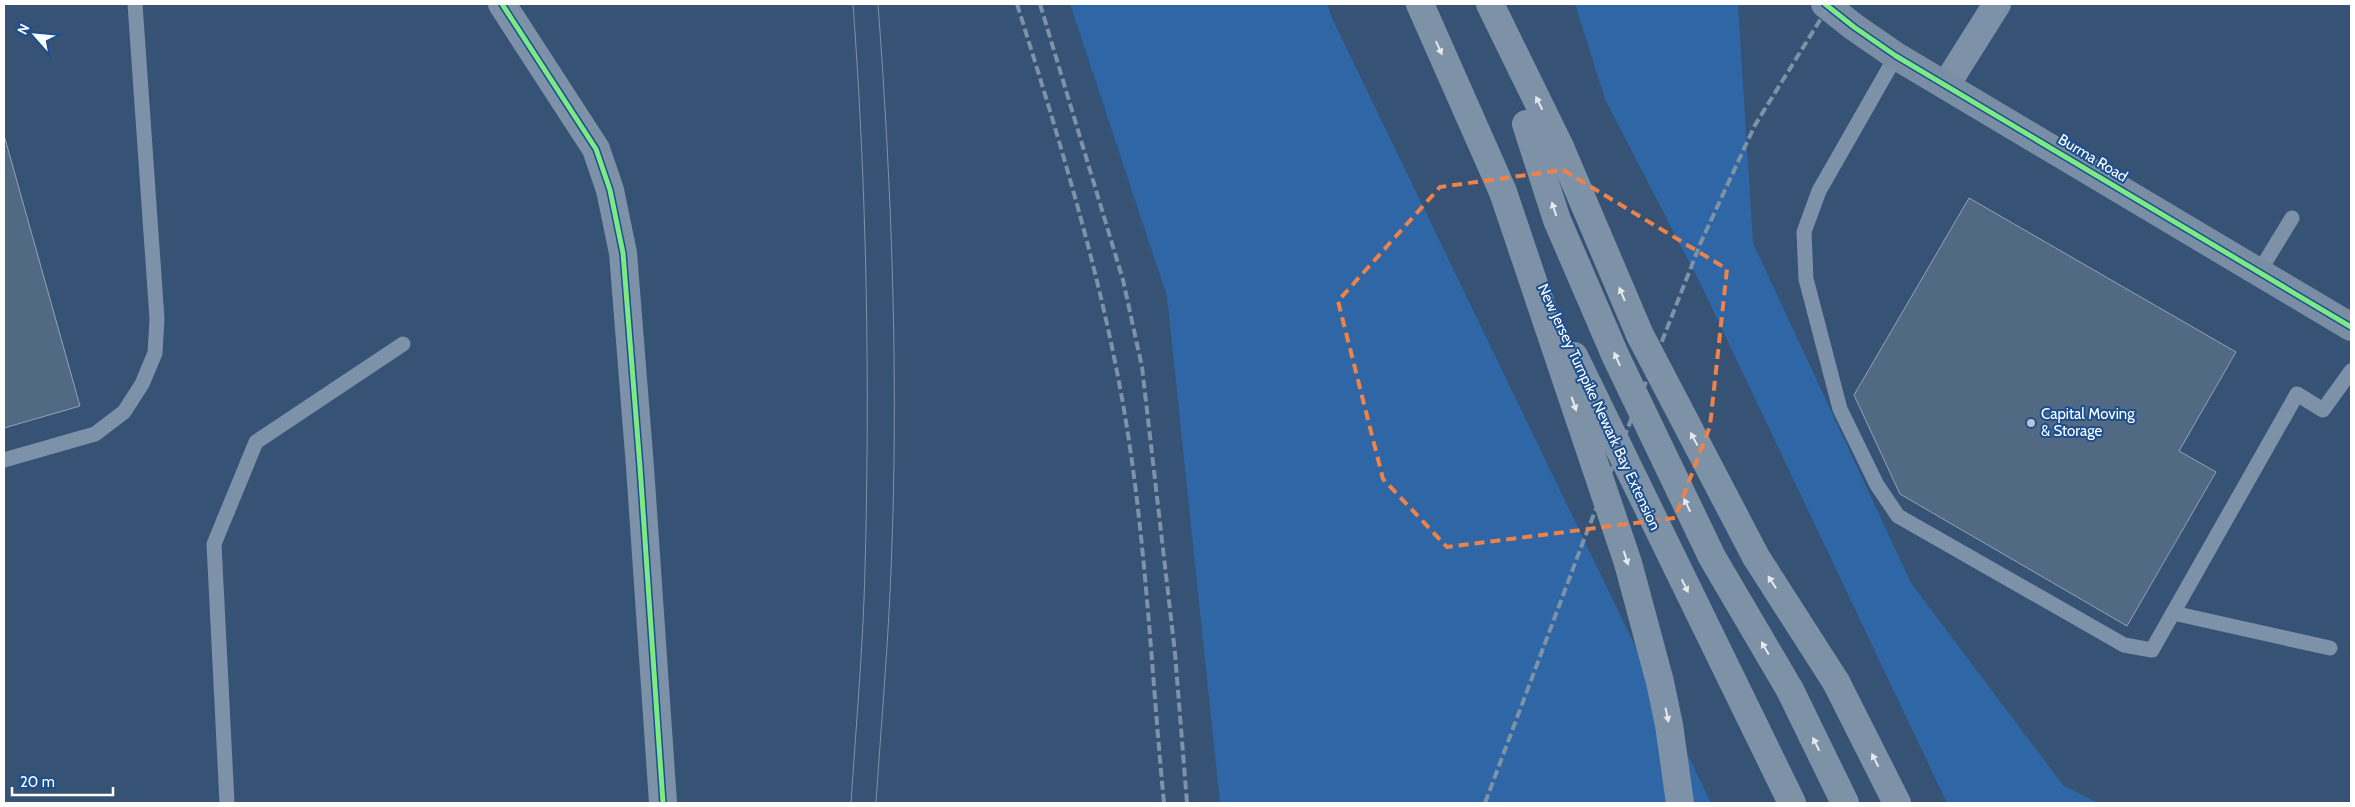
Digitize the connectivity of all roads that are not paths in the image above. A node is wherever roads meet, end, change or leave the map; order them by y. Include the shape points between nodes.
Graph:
1 (135, 4) edge
2 (502, 4) edge
3 (1420, 4) edge
4 (1486, 4) edge
5 (1490, 4) edge
6 (1825, 4) edge
7 (1997, 4) edge
8 (1896, 56) junction
9 (1946, 85) junction
10 (1503, 192) junction
11 (2292, 218) dead end
12 (2259, 272) junction
13 (2351, 328) edge
14 (403, 344) dead end
15 (2351, 371) edge
16 (4, 460) edge
17 (2173, 613) junction
18 (2330, 648) dead end
19 (227, 803) edge
20 (663, 803) edge
21 (1680, 803) edge
22 (1792, 803) edge
23 (1845, 803) edge
24 (1897, 803) edge

1 - 16 lane via 157,319 155,353 142,384 124,412 95,434
2 - 20 street via 596,149 610,190 623,253
3 -> 10 highway, New Jersey Turnpike Newark Bay Extension
23 -> 4 highway, bridge via 1790,690 1712,557 1620,365 1557,220
24 -> 5 highway, bridge via 1836,682 1756,557 1644,344 1560,147
6 - 8 street, Burma Road
7 - 9 street
8 - 9 street, Burma Road
8 - 17 lane via 1819,190 1804,232 1806,279 1840,409 1878,485 1898,516 2124,645 2152,650
9 - 12 street, Burma Road
10 -> 21 highway, bridge via 1628,563 1660,682
10 -> 22 highway, New Jersey Turnpike Newark Bay Extension, bridge via 1602,416
11 - 12 lane
12 - 13 street, Burma Road
14 - 19 lane via 256,442 214,544
15 - 17 lane via 2323,410 2297,394
17 - 18 lane

